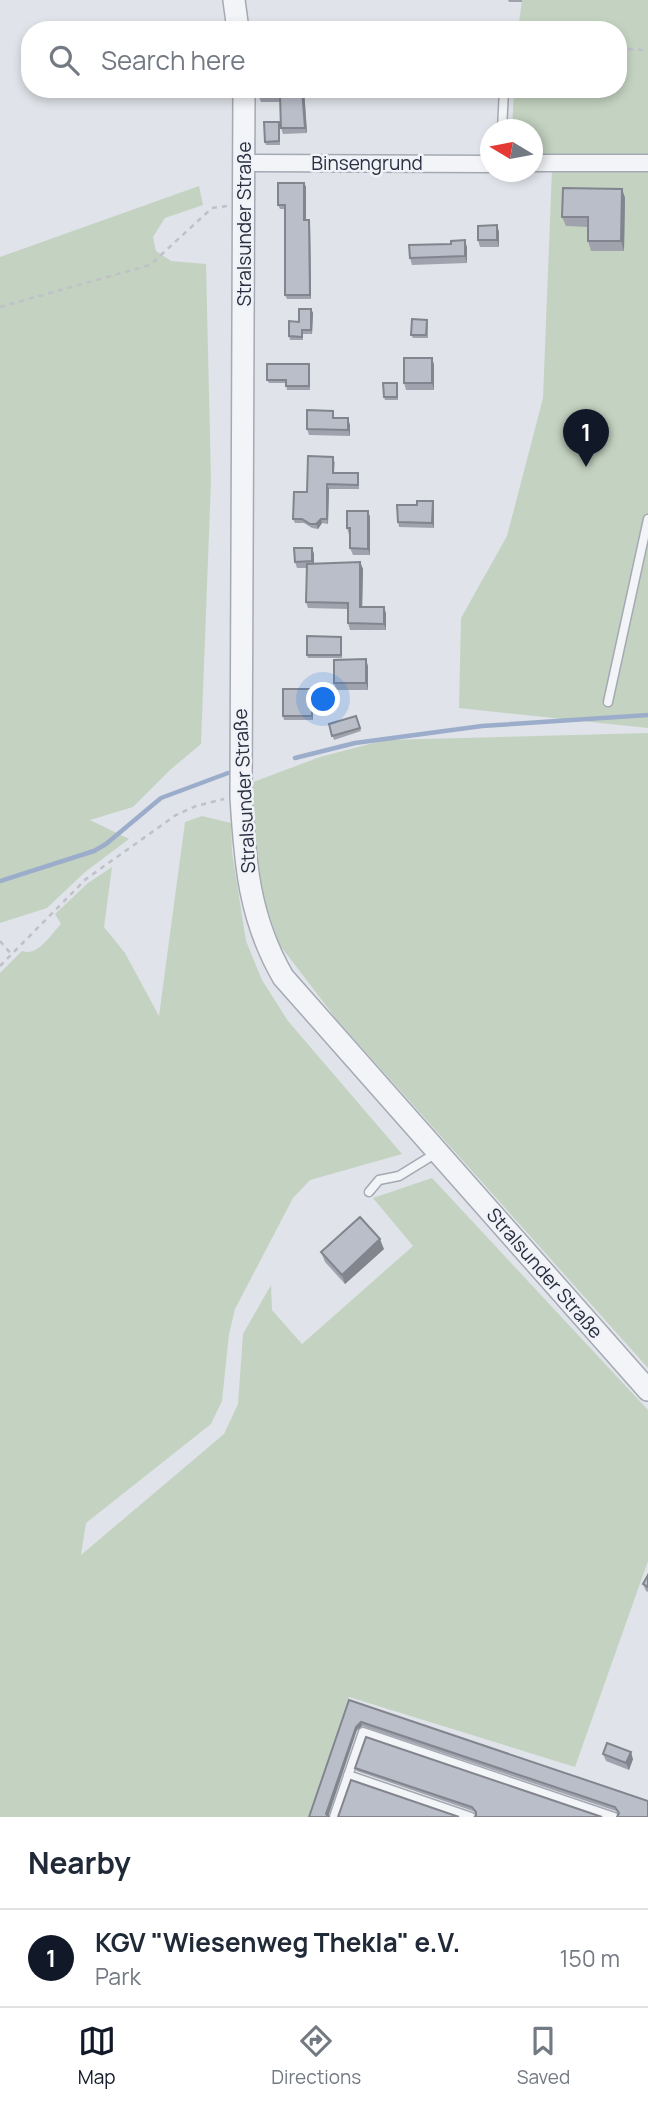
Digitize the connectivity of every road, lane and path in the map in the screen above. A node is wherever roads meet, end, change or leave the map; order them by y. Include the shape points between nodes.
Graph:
1 (234, 0) edge
2 (237, 21) edge
3 (627, 49) edge
4 (648, 50) edge
5 (244, 98) edge
6 (504, 98) edge
7 (503, 119) edge
8 (244, 163) junction
9 (480, 163) edge
10 (543, 163) edge
11 (648, 163) edge
12 (244, 203) junction
13 (0, 307) edge
14 (648, 519) edge
15 (608, 702) dead end
16 (241, 797) junction
17 (0, 941) edge
18 (12, 955) junction
19 (0, 966) edge
20 (438, 1152) junction
21 (369, 1192) dead end
22 (648, 1390) edge
23 (348, 1776) junction
24 (334, 1817) edge
25 (471, 1817) edge
26 (614, 1817) edge

1 - 2 street
3 - 4 path
5 - 8 street, Stralsunder Straße
6 - 7 lane
8 - 9 street, Binsengrund
8 - 12 street, Stralsunder Straße
10 - 11 street
12 - 13 path via 212,208 150,265
12 - 16 street, Stralsunder Straße
14 - 15 lane
16 - 18 path via 196,806 159,825 86,878
16 - 20 street, Stralsunder Straße via 252,902 274,961 283,977
17 - 18 path
18 - 19 path
20 - 21 lane via 399,1176 379,1180
20 - 22 street, Stralsunder Straße
23 - 24 lane
23 - 25 lane
23 - 26 lane via 363,1732

